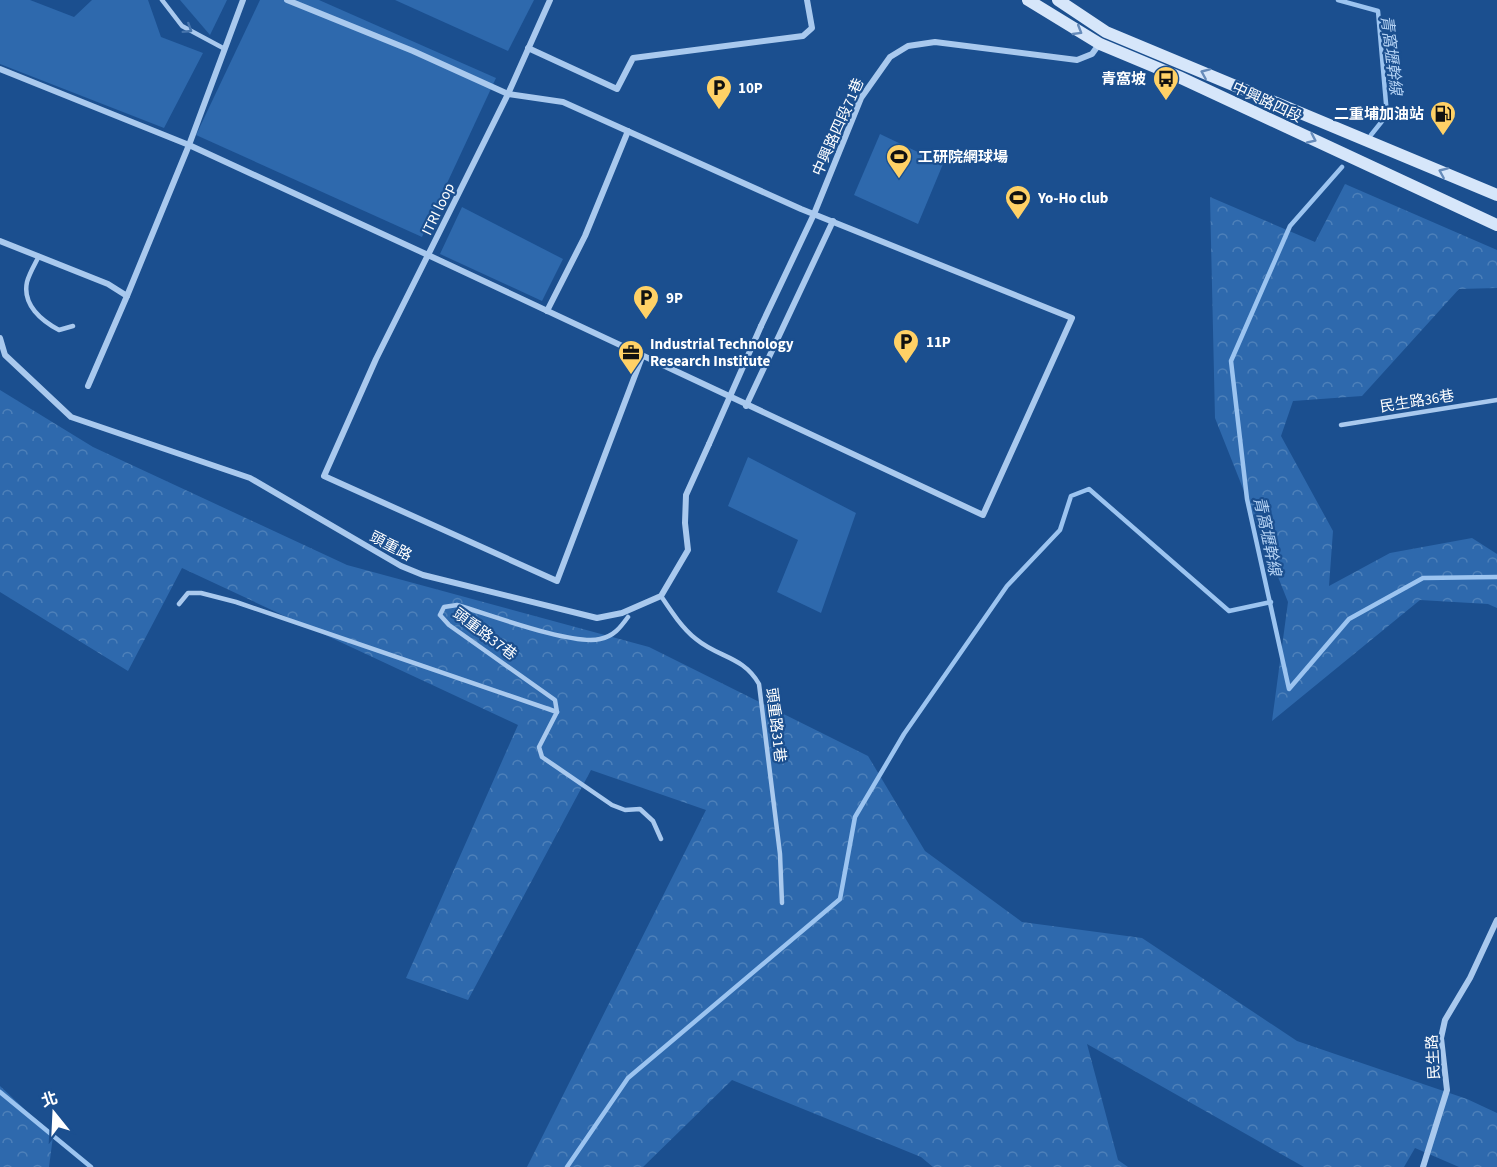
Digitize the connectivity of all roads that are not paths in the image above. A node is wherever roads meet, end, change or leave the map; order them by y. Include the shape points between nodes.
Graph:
1 (162, 0) edge
2 (243, 0) edge
3 (287, 0) edge
4 (550, 0) edge
5 (807, 0) edge
6 (1028, 0) edge
7 (1058, 0) edge
8 (1106, 32) junction
9 (1100, 44) junction
10 (223, 48) junction
11 (528, 48) junction
12 (0, 69) edge
13 (508, 94) junction
14 (628, 131) junction
15 (189, 146) junction
16 (1497, 195) edge
17 (814, 214) junction
18 (833, 221) junction
19 (1497, 225) edge
20 (0, 241) edge
21 (428, 255) junction
22 (39, 256) junction
23 (127, 296) junction
24 (547, 312) junction
25 (73, 327) dead end
26 (0, 338) edge
27 (642, 357) junction
28 (88, 386) dead end
29 (1497, 400) edge
30 (746, 406) junction
31 (1341, 425) dead end
32 (662, 596) junction
33 (179, 604) dead end
34 (628, 617) dead end
35 (557, 712) junction
36 (662, 839) dead end
37 (782, 903) dead end
38 (1497, 920) edge
39 (1423, 1167) edge

1 -> 10 lane via 182,26
2 - 10 street
3 - 13 street
4 - 11 street, ITRI loop
5 - 11 street via 812,28 803,36 633,58 617,89
6 -> 9 main road, 中興路四段
7 - 8 main road, 中興路四段
8 - 9 street, 中興路四段71巷
16 -> 8 main road, 中興路四段
9 - 17 street, 中興路四段71巷 via 1092,54 1077,60 935,42 908,45 890,57 861,98
9 -> 19 main road, 中興路四段
10 - 15 street
11 - 13 street, ITRI loop
12 - 15 street, ITRI loop
13 - 14 street via 563,102
13 - 21 street, ITRI loop
14 - 17 street
14 - 24 street via 585,236
15 - 21 street, ITRI loop
15 - 23 street
17 - 18 street
17 - 32 street, 中興路四段71巷, bridge via 686,495 688,550
18 - 30 street
18 - 30 street via 1072,318 983,515
20 - 22 street
21 - 24 street
21 - 27 street via 324,476 557,581
22 - 23 street via 108,284
22 - 25 lane via 26,284 30,303 42,321 59,330
23 - 28 street
24 - 27 street
26 - 32 street, 頭重路 via 5,355 70,417 250,478 380,555 423,575 597,618 622,613
27 - 30 street
29 - 31 lane, 民生路36巷
32 - 37 lane, 頭重路31巷 via 697,640 751,669 759,684 780,854
33 - 35 lane via 188,593 236,602
34 - 35 lane, 頭重路37巷 via 616,633 598,640 571,638 457,605 444,607 440,615 448,626 555,700
35 - 36 lane via 539,747 542,757 591,792 625,810 640,809 653,821
38 - 39 street, 民生路 via 1445,1020 1441,1038 1447,1090

